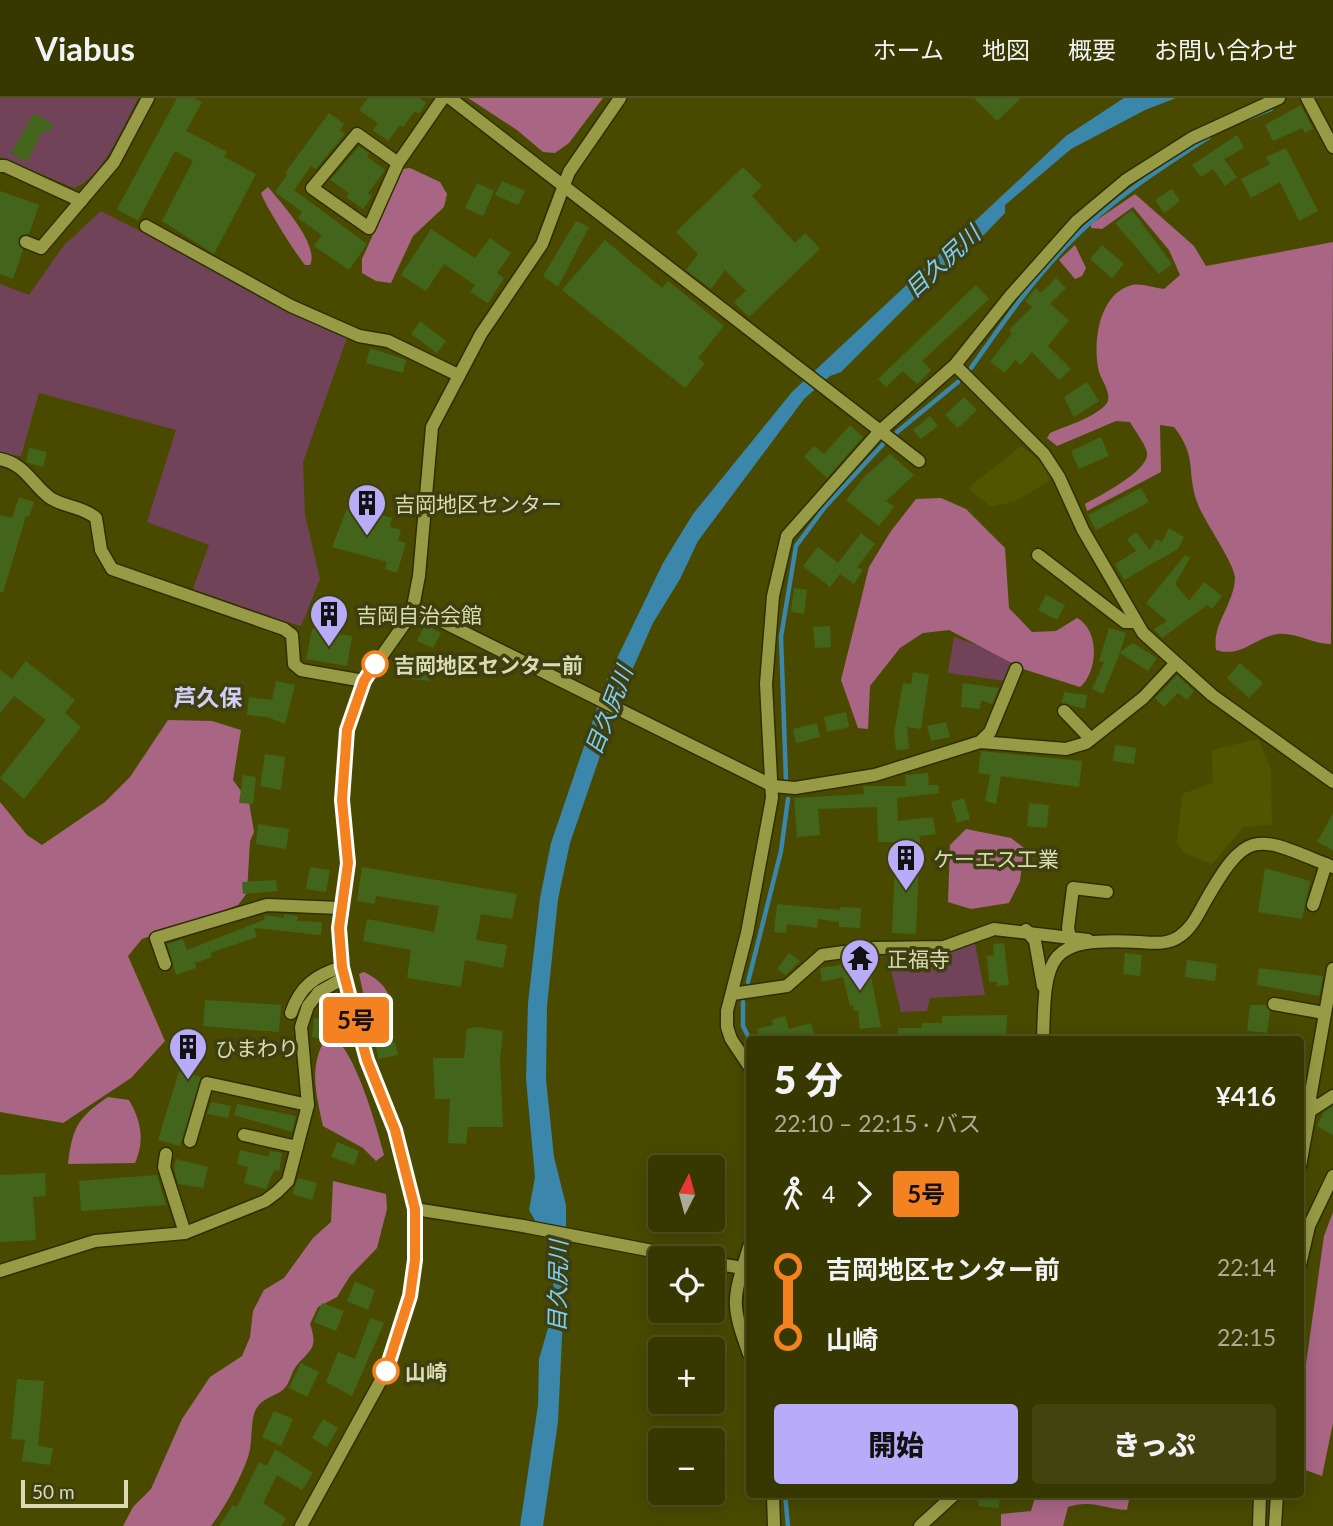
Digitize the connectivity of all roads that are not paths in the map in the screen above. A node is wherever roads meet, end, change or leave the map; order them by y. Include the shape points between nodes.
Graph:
1 (148, 98) edge
2 (443, 98) edge
3 (450, 98) edge
4 (620, 98) edge
5 (1279, 98) edge
6 (1307, 98) edge
7 (1333, 147) edge
8 (397, 163) junction
9 (0, 166) edge
10 (565, 185) junction
11 (81, 201) junction
12 (146, 226) dead end
13 (26, 242) dead end
14 (956, 365) junction
15 (458, 375) junction
16 (880, 431) junction
17 (0, 460) edge
18 (919, 461) dead end
19 (1038, 555) dead end
20 (413, 607) junction
21 (1135, 622) junction
22 (1176, 663) junction
23 (1016, 669) dead end
24 (364, 681) junction
25 (1064, 711) dead end
26 (1091, 739) junction
27 (980, 742) junction
28 (1333, 782) edge
29 (773, 786) junction
30 (1330, 865) edge
31 (1107, 892) dead end
32 (1313, 905) dead end
33 (340, 908) junction
34 (1026, 930) junction
35 (1070, 941) junction
36 (165, 964) dead end
37 (1333, 969) edge
38 (343, 972) junction
39 (1044, 986) junction
40 (732, 994) junction
41 (1274, 1004) dead end
42 (291, 1013) dead end
43 (1324, 1013) junction
44 (1043, 1036) edge
45 (746, 1061) edge
46 (1333, 1096) edge
47 (308, 1105) junction
48 (1313, 1107) junction
49 (244, 1135) dead end
50 (1304, 1140) edge
51 (190, 1141) dead end
52 (297, 1147) junction
53 (166, 1154) dead end
54 (1333, 1176) edge
55 (415, 1209) junction
56 (185, 1233) junction
57 (1304, 1248) edge
58 (648, 1250) edge
59 (725, 1265) edge
60 (745, 1269) edge
61 (0, 1271) edge
62 (746, 1346) edge
63 (773, 1498) edge
64 (951, 1498) edge
65 (1259, 1498) edge
66 (1276, 1498) edge
67 (300, 1526) edge
68 (775, 1526) edge
69 (920, 1526) edge
70 (1259, 1526) edge
71 (1275, 1526) edge

1 - 11 street via 114,162
2 - 8 street
3 - 10 street
4 - 10 street via 586,145
5 - 14 street via 1244,106 1126,180 1077,221
6 - 7 street
8 - 8 street via 369,228 312,188 357,134
9 - 11 street
10 - 15 street via 541,244
10 - 16 street
11 - 13 street via 41,248
12 - 15 street via 291,306 359,336 388,341
14 - 16 street
14 - 21 street via 1044,454
15 - 20 street via 432,427
16 - 18 street
16 - 29 street via 804,514 782,552 773,596 766,684
17 - 24 street via 21,466 50,498 96,517 101,550 112,569 284,629 292,635 294,664 302,670
19 - 21 street via 1125,622
20 - 24 street
20 - 29 street
21 - 22 street
22 - 26 street via 1143,698
22 - 28 street via 1212,695
23 - 27 street via 990,732
24 - 33 street via 347,730 342,800 348,863
25 - 26 street
26 - 27 street via 1066,749
27 - 29 street via 875,775 795,788
29 - 40 street via 764,851
30 - 32 street
30 - 35 street via 1260,842 1235,854 1191,926 1180,936 1154,943
31 - 35 street via 1073,888
33 - 36 street via 267,905 156,938
33 - 38 street
34 - 35 street
34 - 39 street via 1035,941
34 - 40 street via 993,929 944,947 873,948 822,955 787,986
35 - 39 street via 1053,963
37 - 43 street
38 - 42 street via 312,979 295,999
38 - 47 street via 308,1006 301,1027
38 - 55 street via 367,1060 395,1130
39 - 44 street
40 - 45 street via 727,1027
41 - 43 street
43 - 48 street via 1310,1098
46 - 48 street
47 - 51 street via 207,1083
47 - 52 street
48 - 50 street
49 - 52 street
52 - 56 street via 288,1181 277,1192
53 - 56 street via 164,1167
54 - 57 street
55 - 58 street
55 - 67 street via 410,1296 386,1371
56 - 61 street via 95,1241
59 - 60 street
60 - 62 street via 734,1314
63 - 68 street
64 - 69 street
65 - 70 street
66 - 71 street

